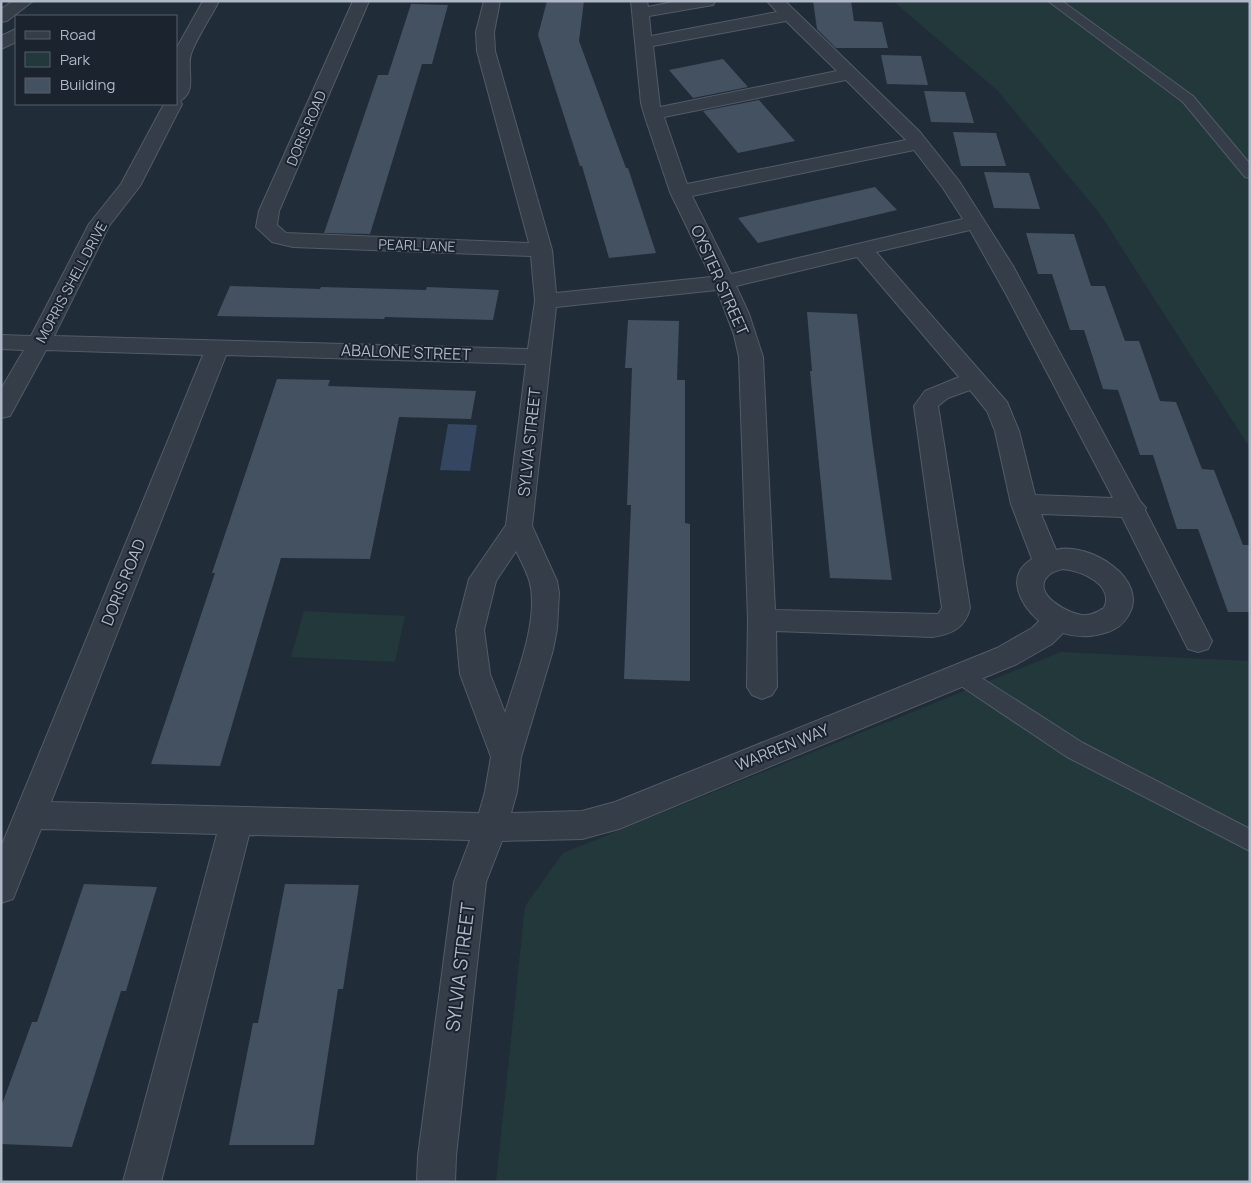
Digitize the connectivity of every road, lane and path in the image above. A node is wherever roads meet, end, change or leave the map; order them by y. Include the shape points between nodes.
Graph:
1 (26, 1) edge
2 (211, 1) edge
3 (361, 1) edge
4 (492, 1) edge
5 (707, 1) edge
6 (1054, 1) edge
7 (640, 7) edge
8 (782, 8) edge
9 (1, 17) edge
10 (1, 29) edge
11 (15, 34) edge
12 (15, 35) edge
13 (182, 42) edge
14 (643, 43) junction
15 (1, 44) edge
16 (849, 74) junction
17 (178, 93) edge
18 (172, 105) edge
19 (653, 114) junction
20 (918, 142) junction
21 (1250, 174) edge
22 (680, 192) junction
23 (976, 222) junction
24 (293, 241) joint
25 (862, 249) junction
26 (541, 250) junction
27 (724, 282) junction
28 (546, 301) junction
29 (1, 342) edge
30 (39, 343) junction
31 (217, 348) junction
32 (538, 357) junction
33 (975, 380) junction
34 (1, 410) edge
35 (1024, 504) junction
36 (1133, 508) junction
37 (519, 526) junction
38 (1047, 562) junction
39 (762, 620) junction
40 (1058, 620) junction
41 (1198, 641) dead end
42 (960, 674) junction
43 (762, 687) dead end
44 (506, 757) junction
45 (29, 815) junction
46 (236, 820) junction
47 (492, 827) junction
48 (1250, 841) edge
49 (1, 888) edge
50 (142, 1182) edge
51 (436, 1182) edge

1 - 9 street
2 - 13 street
3 - 24 street, DORIS ROAD via 269,211 266,227 279,238
4 - 26 street via 485,32 486,51
5 - 7 street
6 - 21 lane via 1188,99
7 - 14 street, OYSTER STREET
8 - 14 street
8 - 16 street
10 - 11 street
12 - 15 street
13 - 17 street via 183,82
14 - 19 street, OYSTER STREET
16 - 19 street
16 - 20 street
18 - 30 street, MORRIS SHELL DRIVE via 130,186 99,224
19 - 22 street, OYSTER STREET
20 - 22 street
20 - 23 street
22 - 27 street, OYSTER STREET
23 - 25 street
23 - 36 street
24 - 26 street, PEARL LANE
25 - 27 street
25 - 33 street
26 - 28 street
27 - 28 street
27 - 39 street, OYSTER STREET via 751,357
28 - 32 street
29 - 30 street, ABALONE STREET
30 - 31 street, ABALONE STREET
30 - 34 street, MORRIS SHELL DRIVE
31 - 32 street, ABALONE STREET
31 - 45 street, DORIS ROAD
32 - 37 street, SYLVIA STREET
33 - 35 street via 1004,419
33 - 39 street via 934,395 926,406 956,608 948,624
35 - 36 street
35 - 38 street
36 - 41 street
37 - 44 street, SYLVIA STREET via 543,581 544,620 539,650
37 - 44 street, SYLVIA STREET via 483,579 470,630 475,674
38 - 40 street via 1033,573 1030,589 1034,601
38 - 40 street via 1073,560 1094,566 1111,578 1118,589 1119,610 1101,624 1072,625
39 - 43 street, OYSTER STREET
40 - 42 street, WARREN WAY via 1026,646
42 - 47 street, WARREN WAY via 619,815 582,825
42 - 48 lane via 1075,750
44 - 47 street, SYLVIA STREET
45 - 46 street
45 - 49 street, DORIS ROAD
46 - 47 street
46 - 50 street
47 - 51 street, SYLVIA STREET via 470,882

